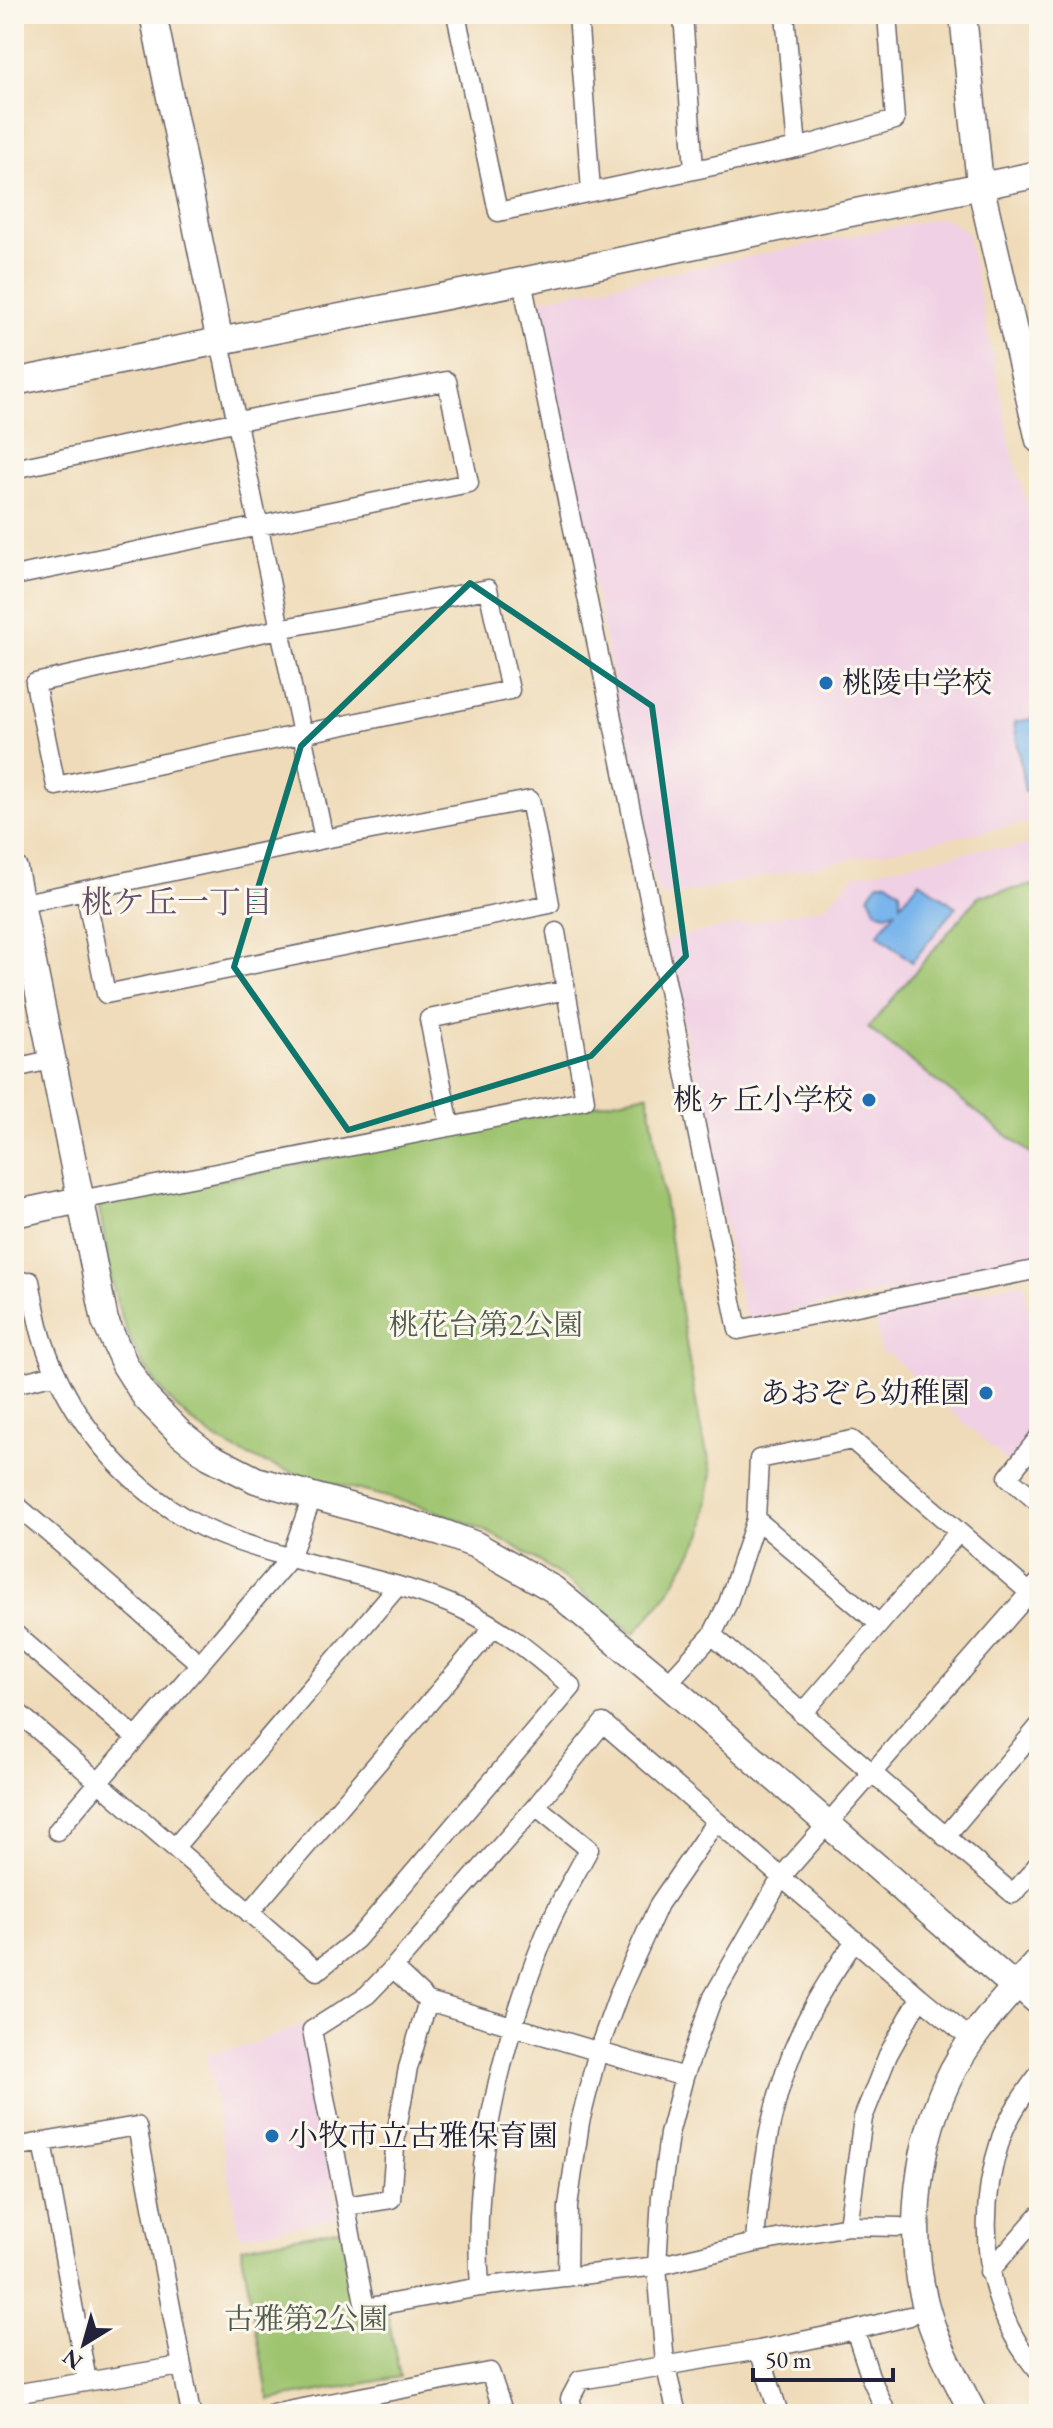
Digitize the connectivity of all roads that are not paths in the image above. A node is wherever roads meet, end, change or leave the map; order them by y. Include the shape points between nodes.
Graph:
1 (153, 14) edge
2 (456, 14) edge
3 (578, 14) edge
4 (683, 14) edge
5 (785, 14) edge
6 (887, 14) edge
7 (963, 14) edge
8 (797, 148) junction
9 (694, 169) junction
10 (1039, 174) edge
11 (980, 184) junction
12 (591, 191) junction
13 (522, 281) junction
14 (220, 342) junction
15 (14, 382) edge
16 (238, 421) junction
17 (1039, 440) edge
18 (14, 469) edge
19 (259, 527) junction
20 (14, 576) edge
21 (279, 629) junction
22 (302, 734) junction
23 (324, 839) junction
24 (14, 869) edge
25 (85, 890) junction
26 (18, 904) edge
27 (556, 932) dead end
28 (566, 990) junction
29 (51, 1060) junction
30 (14, 1068) edge
31 (450, 1126) junction
32 (80, 1200) junction
33 (14, 1214) edge
34 (1039, 1269) edge
35 (14, 1284) edge
36 (56, 1374) junction
37 (14, 1384) edge
38 (1039, 1437) edge
39 (313, 1495) junction
40 (14, 1503) edge
41 (1039, 1503) edge
42 (756, 1519) junction
43 (958, 1533) junction
44 (290, 1558) junction
45 (397, 1587) junction
46 (1036, 1592) edge
47 (879, 1624) junction
48 (494, 1627) junction
49 (14, 1633) edge
50 (712, 1635) junction
51 (199, 1663) junction
52 (667, 1684) junction
53 (14, 1709) edge
54 (802, 1714) junction
55 (1039, 1726) edge
56 (135, 1737) junction
57 (871, 1774) junction
58 (97, 1781) junction
59 (536, 1806) junction
60 (716, 1821) junction
61 (829, 1823) junction
62 (57, 1831) dead end
63 (945, 1837) junction
64 (175, 1847) junction
65 (1039, 1863) edge
66 (782, 1876) junction
67 (249, 1913) junction
68 (855, 1940) junction
69 (1039, 1960) edge
70 (393, 1968) junction
71 (1015, 1987) junction
72 (920, 1997) junction
73 (428, 2001) junction
74 (1039, 2008) edge
75 (512, 2026) junction
76 (960, 2030) dead end
77 (598, 2051) junction
78 (1039, 2074) edge
79 (684, 2077) junction
80 (43, 2142) junction
81 (14, 2147) edge
82 (346, 2206) junction
83 (1039, 2215) edge
84 (848, 2226) junction
85 (900, 2227) dead end
86 (755, 2243) junction
87 (657, 2266) junction
88 (989, 2272) junction
89 (567, 2277) junction
90 (480, 2287) junction
91 (910, 2316) dead end
92 (855, 2330) junction
93 (759, 2350) junction
94 (665, 2364) junction
95 (181, 2366) junction
96 (1037, 2367) edge
97 (87, 2381) junction
98 (14, 2394) edge
99 (348, 2407) edge
100 (279, 2413) edge
101 (191, 2414) edge
102 (504, 2414) edge
103 (575, 2414) edge
104 (677, 2414) edge
105 (779, 2414) edge
106 (887, 2414) edge
107 (974, 2414) edge

1 - 14 street
2 - 12 street via 498,212
3 - 12 street
4 - 9 street
5 - 8 street
6 - 8 street via 895,120
7 - 11 street
8 - 9 street
9 - 12 street
10 - 11 street
11 - 13 street
11 - 17 street
13 - 14 street
13 - 34 street via 738,1330
14 - 15 street
14 - 16 street
16 - 18 street
16 - 19 street
16 - 19 street via 447,381 469,483
19 - 20 street
19 - 21 street
21 - 22 street
21 - 22 street via 488,589 510,690
21 - 22 street via 35,683 56,786
22 - 23 street
23 - 25 street
23 - 25 street via 530,800 550,904 106,994
24 - 26 street
25 - 26 street
26 - 29 street
27 - 28 street
28 - 31 street via 429,1019
28 - 31 street via 585,1100
29 - 30 street
29 - 32 street
31 - 32 street
32 - 33 street
32 - 39 street via 105,1321 146,1398 209,1456 256,1480
35 - 36 street via 30,1281
36 - 37 street
36 - 44 street via 106,1451 161,1502 227,1538
38 - 41 street via 1008,1477
39 - 44 street
39 - 52 street via 441,1532 489,1552 553,1589
40 - 51 street
42 - 43 street via 759,1459 852,1440
42 - 47 street
42 - 50 street
43 - 46 street
43 - 47 street
44 - 45 street
44 - 51 street
45 - 48 street via 465,1610
45 - 64 street
46 - 57 street
47 - 54 street
48 - 67 street
48 - 67 street via 572,1687 378,1915 317,1971
49 - 56 street
50 - 52 street
50 - 54 street
51 - 56 street
52 - 61 street
53 - 58 street
54 - 57 street
55 - 63 street
56 - 58 street
57 - 61 street
57 - 63 street
58 - 62 street
58 - 64 street
59 - 60 street via 603,1723
59 - 70 street
59 - 75 street via 589,1849 548,1928
60 - 66 street
60 - 77 street via 659,1904
61 - 66 street
61 - 71 street
63 - 65 street via 1013,1894
64 - 67 street
66 - 68 street
66 - 79 street via 713,1997
68 - 72 street
68 - 86 street via 812,2008 787,2063 759,2177
69 - 71 street
70 - 73 street
70 - 82 street via 367,1995 312,2030
71 - 74 street
71 - 107 street via 948,2080 930,2129 921,2178 919,2272 951,2371
72 - 76 street
72 - 84 street via 888,2055 863,2118
73 - 75 street
73 - 82 street via 398,2121 391,2199
75 - 77 street
75 - 90 street via 483,2162 476,2239
77 - 79 street
77 - 89 street via 580,2122 568,2206
78 - 88 street via 1002,2136 988,2191
79 - 87 street via 669,2134
80 - 81 street
80 - 95 street via 137,2126
80 - 97 street
82 - 90 street via 365,2308
83 - 88 street
84 - 85 street
84 - 86 street
86 - 87 street
87 - 89 street
87 - 94 street
88 - 96 street via 1012,2337
89 - 90 street
91 - 92 street
92 - 93 street
92 - 106 street
93 - 94 street
93 - 105 street
94 - 103 street via 580,2380 570,2399
94 - 104 street
95 - 97 street
95 - 101 street
97 - 98 street
99 - 100 street
99 - 102 street via 490,2372

